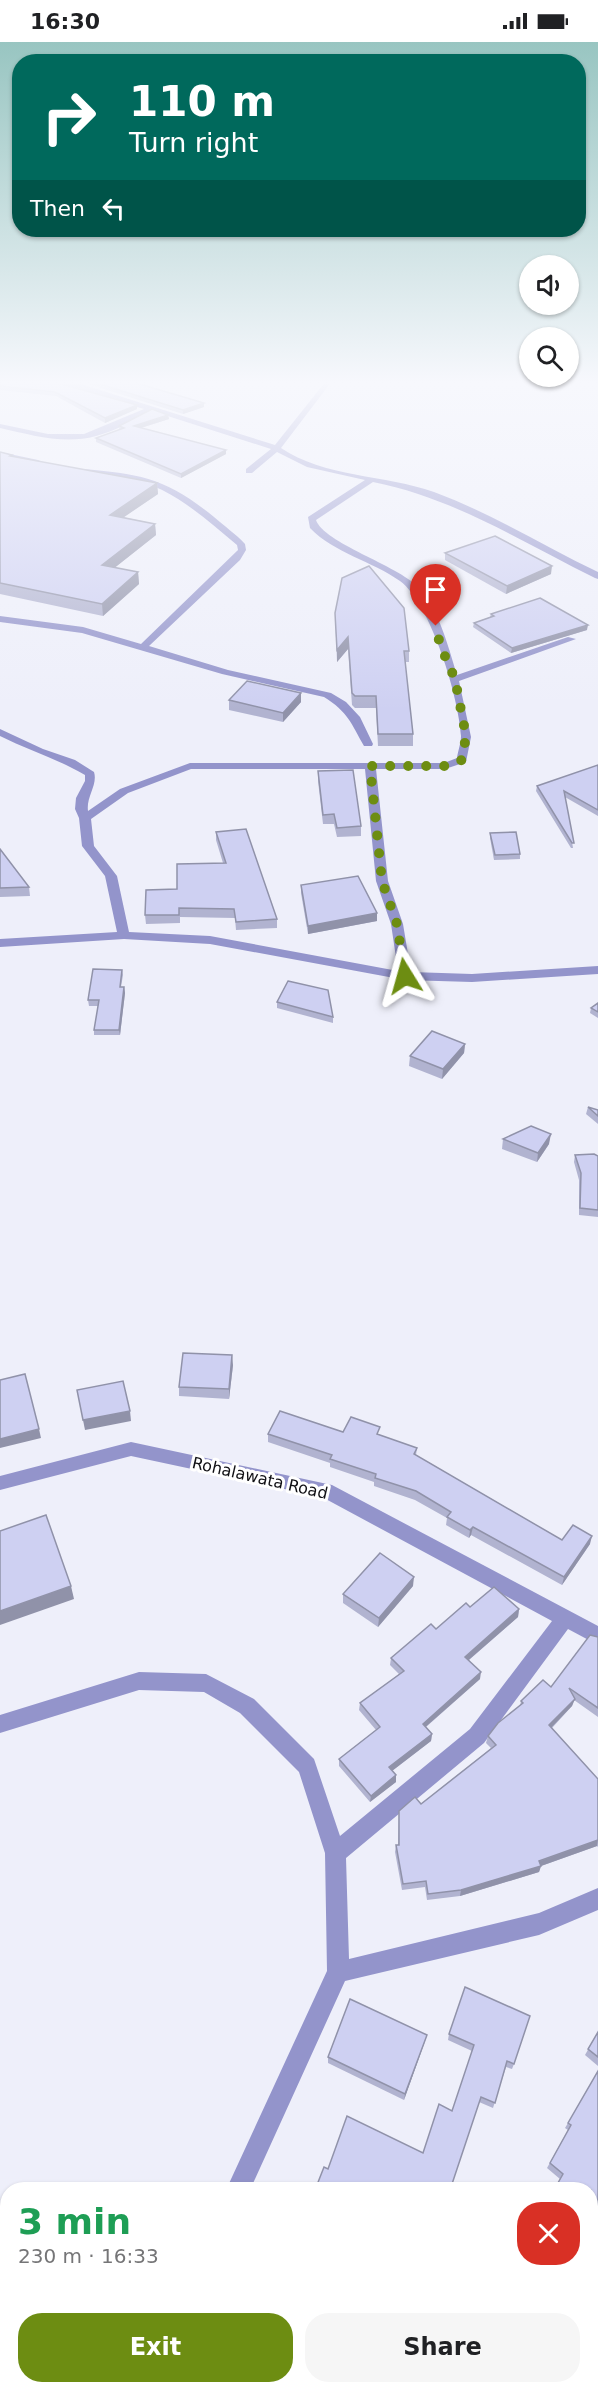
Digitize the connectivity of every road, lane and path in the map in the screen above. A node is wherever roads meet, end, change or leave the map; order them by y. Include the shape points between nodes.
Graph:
1 (172, 491) edge
2 (354, 491) edge
3 (419, 491) edge
4 (598, 576) edge
5 (0, 619) edge
6 (571, 639) edge
7 (143, 647) junction
8 (455, 679) junction
9 (0, 732) edge
10 (368, 744) dead end
11 (370, 766) junction
12 (85, 818) junction
13 (124, 935) junction
14 (0, 943) edge
15 (598, 970) edge
16 (405, 976) junction
17 (0, 1483) edge
18 (564, 1619) junction
19 (598, 1636) edge
20 (0, 1725) edge
21 (335, 1853) junction
22 (598, 1899) edge
23 (338, 1972) junction
24 (242, 2182) edge

1 - 7 street via 184,496 241,544 242,550
2 - 8 street via 311,519 314,528 390,570 418,591 436,626
3 - 4 street via 476,514
5 - 7 street via 83,630
6 - 8 street
7 - 10 street via 226,672 327,695 356,719
8 - 11 street via 466,736 462,760 445,766
9 - 12 street via 90,774 82,798
11 - 12 street via 190,766 124,791
11 - 16 street via 382,881 397,924
12 - 13 street via 88,846 111,876
13 - 14 street
13 - 16 street via 210,940
15 - 16 street via 472,978
17 - 18 street, Rohalawata Road via 132,1449 326,1491
18 - 19 street, Rohalawata Road
18 - 21 street via 477,1736
20 - 21 street via 139,1681 206,1683 247,1706 307,1766
21 - 23 street
22 - 23 street via 539,1924
23 - 24 street

